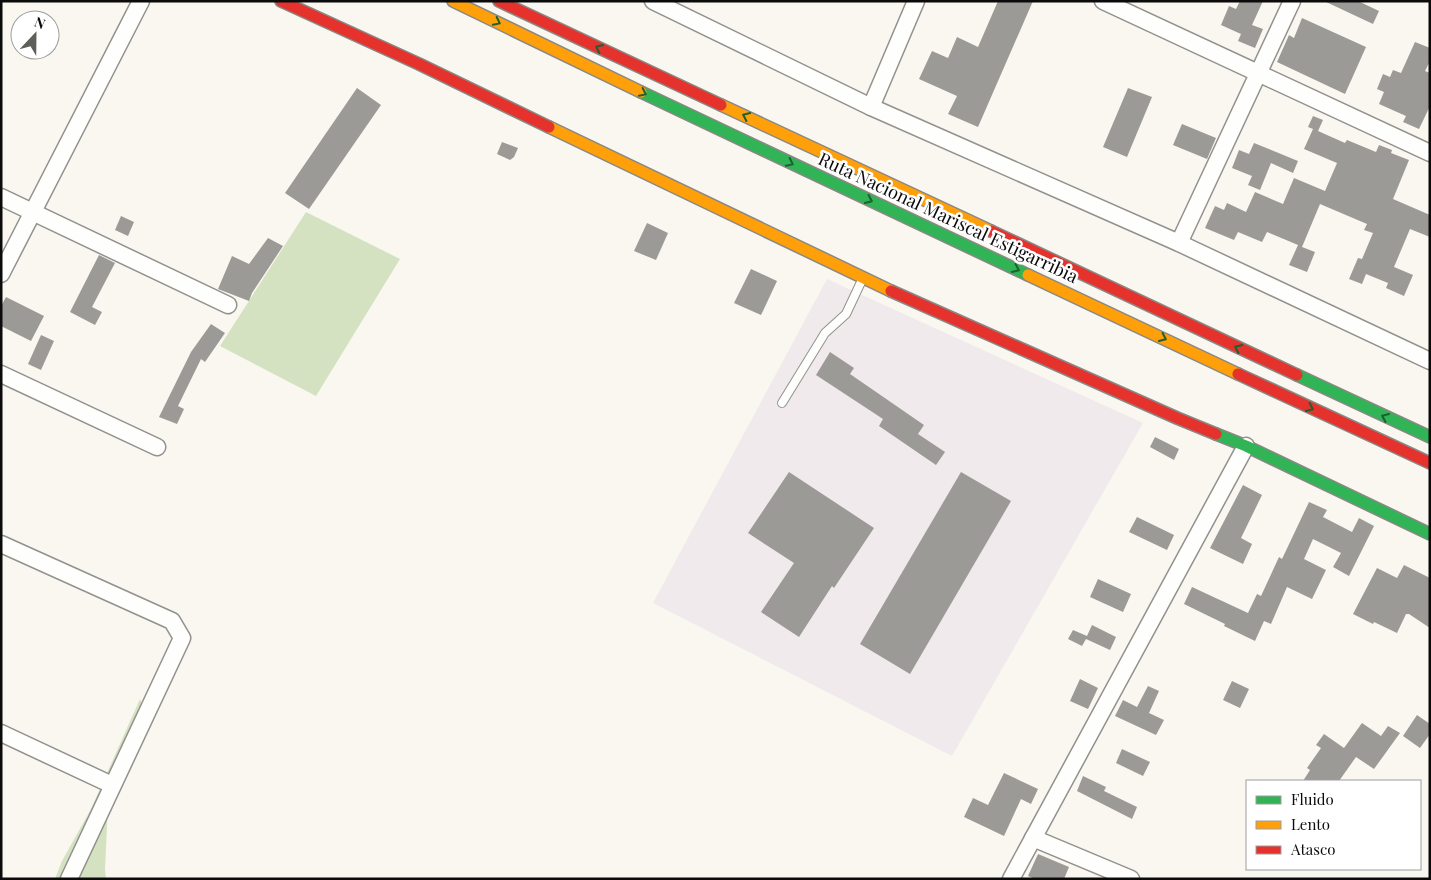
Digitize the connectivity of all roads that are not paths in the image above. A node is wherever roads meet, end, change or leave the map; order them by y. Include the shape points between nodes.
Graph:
1 (141, 1) edge
2 (281, 1) edge
3 (453, 1) edge
4 (499, 1) edge
5 (653, 1) edge
6 (916, 1) edge
7 (1103, 1) edge
8 (1292, 1) edge
9 (1258, 73) junction
10 (871, 107) junction
11 (1430, 153) edge
12 (1, 197) edge
13 (33, 212) junction
14 (1179, 243) junction
15 (1, 274) edge
16 (863, 278) junction
17 (228, 305) dead end
18 (1427, 357) edge
19 (1, 374) edge
20 (782, 403) dead end
21 (1430, 437) edge
22 (1246, 446) junction
23 (157, 447) dead end
24 (1430, 462) edge
25 (1430, 534) edge
26 (1, 544) edge
27 (1, 733) edge
28 (112, 785) junction
29 (1033, 838) junction
30 (70, 879) edge
31 (1011, 879) edge
32 (1131, 879) edge

1 - 13 street
2 - 16 main road
3 -> 24 main road, Ruta Nacional Mariscal Estigarribia via 825,180
21 -> 4 main road, Ruta Nacional Mariscal Estigarribia
5 - 10 street
6 - 10 street
7 - 9 street
8 - 9 street
9 - 11 street
9 - 14 street
10 - 14 street
12 - 13 street
13 - 15 street
13 - 17 street
14 - 18 street
16 - 20 lane via 846,314 826,333
16 - 22 main road
19 - 23 street
22 - 25 main road
22 - 29 street
26 - 28 street via 172,621 182,638
27 - 28 street
28 - 30 street
29 - 31 street
29 - 32 street

